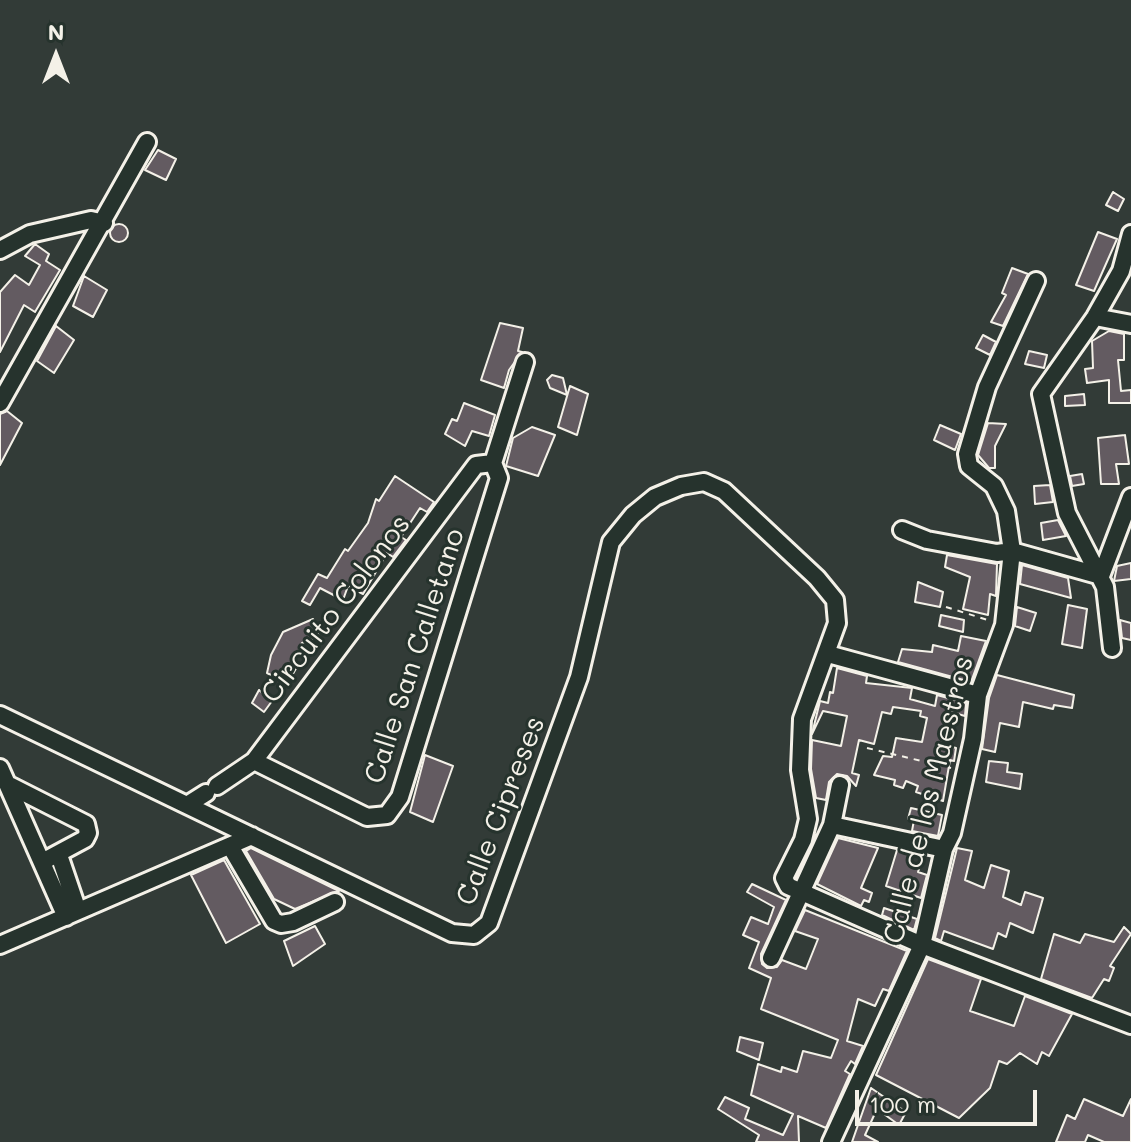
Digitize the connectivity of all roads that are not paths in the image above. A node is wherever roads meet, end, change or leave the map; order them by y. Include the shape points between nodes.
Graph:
1 (147, 142) dead end
2 (104, 223) junction
3 (1131, 234) edge
4 (0, 250) edge
5 (1036, 281) dead end
6 (1095, 317) junction
7 (1131, 324) edge
8 (525, 362) dead end
9 (0, 403) edge
10 (493, 463) junction
11 (1131, 497) edge
12 (902, 530) dead end
13 (1012, 551) junction
14 (1101, 576) junction
15 (1112, 648) dead end
16 (828, 654) junction
17 (978, 695) junction
18 (0, 715) edge
19 (254, 761) junction
20 (0, 768) edge
21 (9, 785) junction
22 (840, 785) dead end
23 (187, 805) junction
24 (832, 825) junction
25 (252, 836) junction
26 (230, 846) junction
27 (944, 849) junction
28 (51, 858) junction
29 (802, 895) junction
30 (335, 902) dead end
31 (72, 914) junction
32 (0, 945) edge
33 (922, 945) junction
34 (771, 958) dead end
35 (1131, 1025) edge
36 (831, 1142) edge

1 - 2 street
2 - 4 street via 91,220 30,234
2 - 9 street
3 - 6 street via 1121,271
5 - 13 street, Calle de los Maestros via 987,387 967,454 969,466 994,486 1006,511
6 - 7 street
6 - 14 street via 1041,394 1067,513
8 - 10 street, Calle San Calletano
10 - 19 street, Circuito Colonos via 476,465
10 - 19 street, Calle San Calletano via 499,478 400,797 387,815 367,817
11 - 14 street
12 - 13 street via 927,540
13 - 14 street
13 - 17 street, Calle de los Maestros via 1004,625
14 - 15 street
16 - 17 street
16 - 25 street, Calle Cipreses via 837,623 835,600 817,578 724,491 704,482 681,486 655,497 611,542 579,677 489,923 474,935 452,933
16 - 29 street, Calle Cipreses via 802,719 800,770 808,819 784,878
17 - 27 street, Calle de los Maestros via 952,833
18 - 23 street, Calle Cipreses
19 - 23 street, Circuito Colonos
20 - 21 street
21 - 28 street
21 - 28 street via 86,824 85,839
22 - 24 street
23 - 25 street, Calle Cipreses
24 - 27 street
24 - 29 street
25 - 26 street
26 - 30 street via 274,921 293,922
26 - 31 street
27 - 33 street, Calle de los Maestros
28 - 31 street
29 - 33 street
29 - 34 street
31 - 32 street
33 - 35 street
33 - 36 street, Calle de los Maestros

